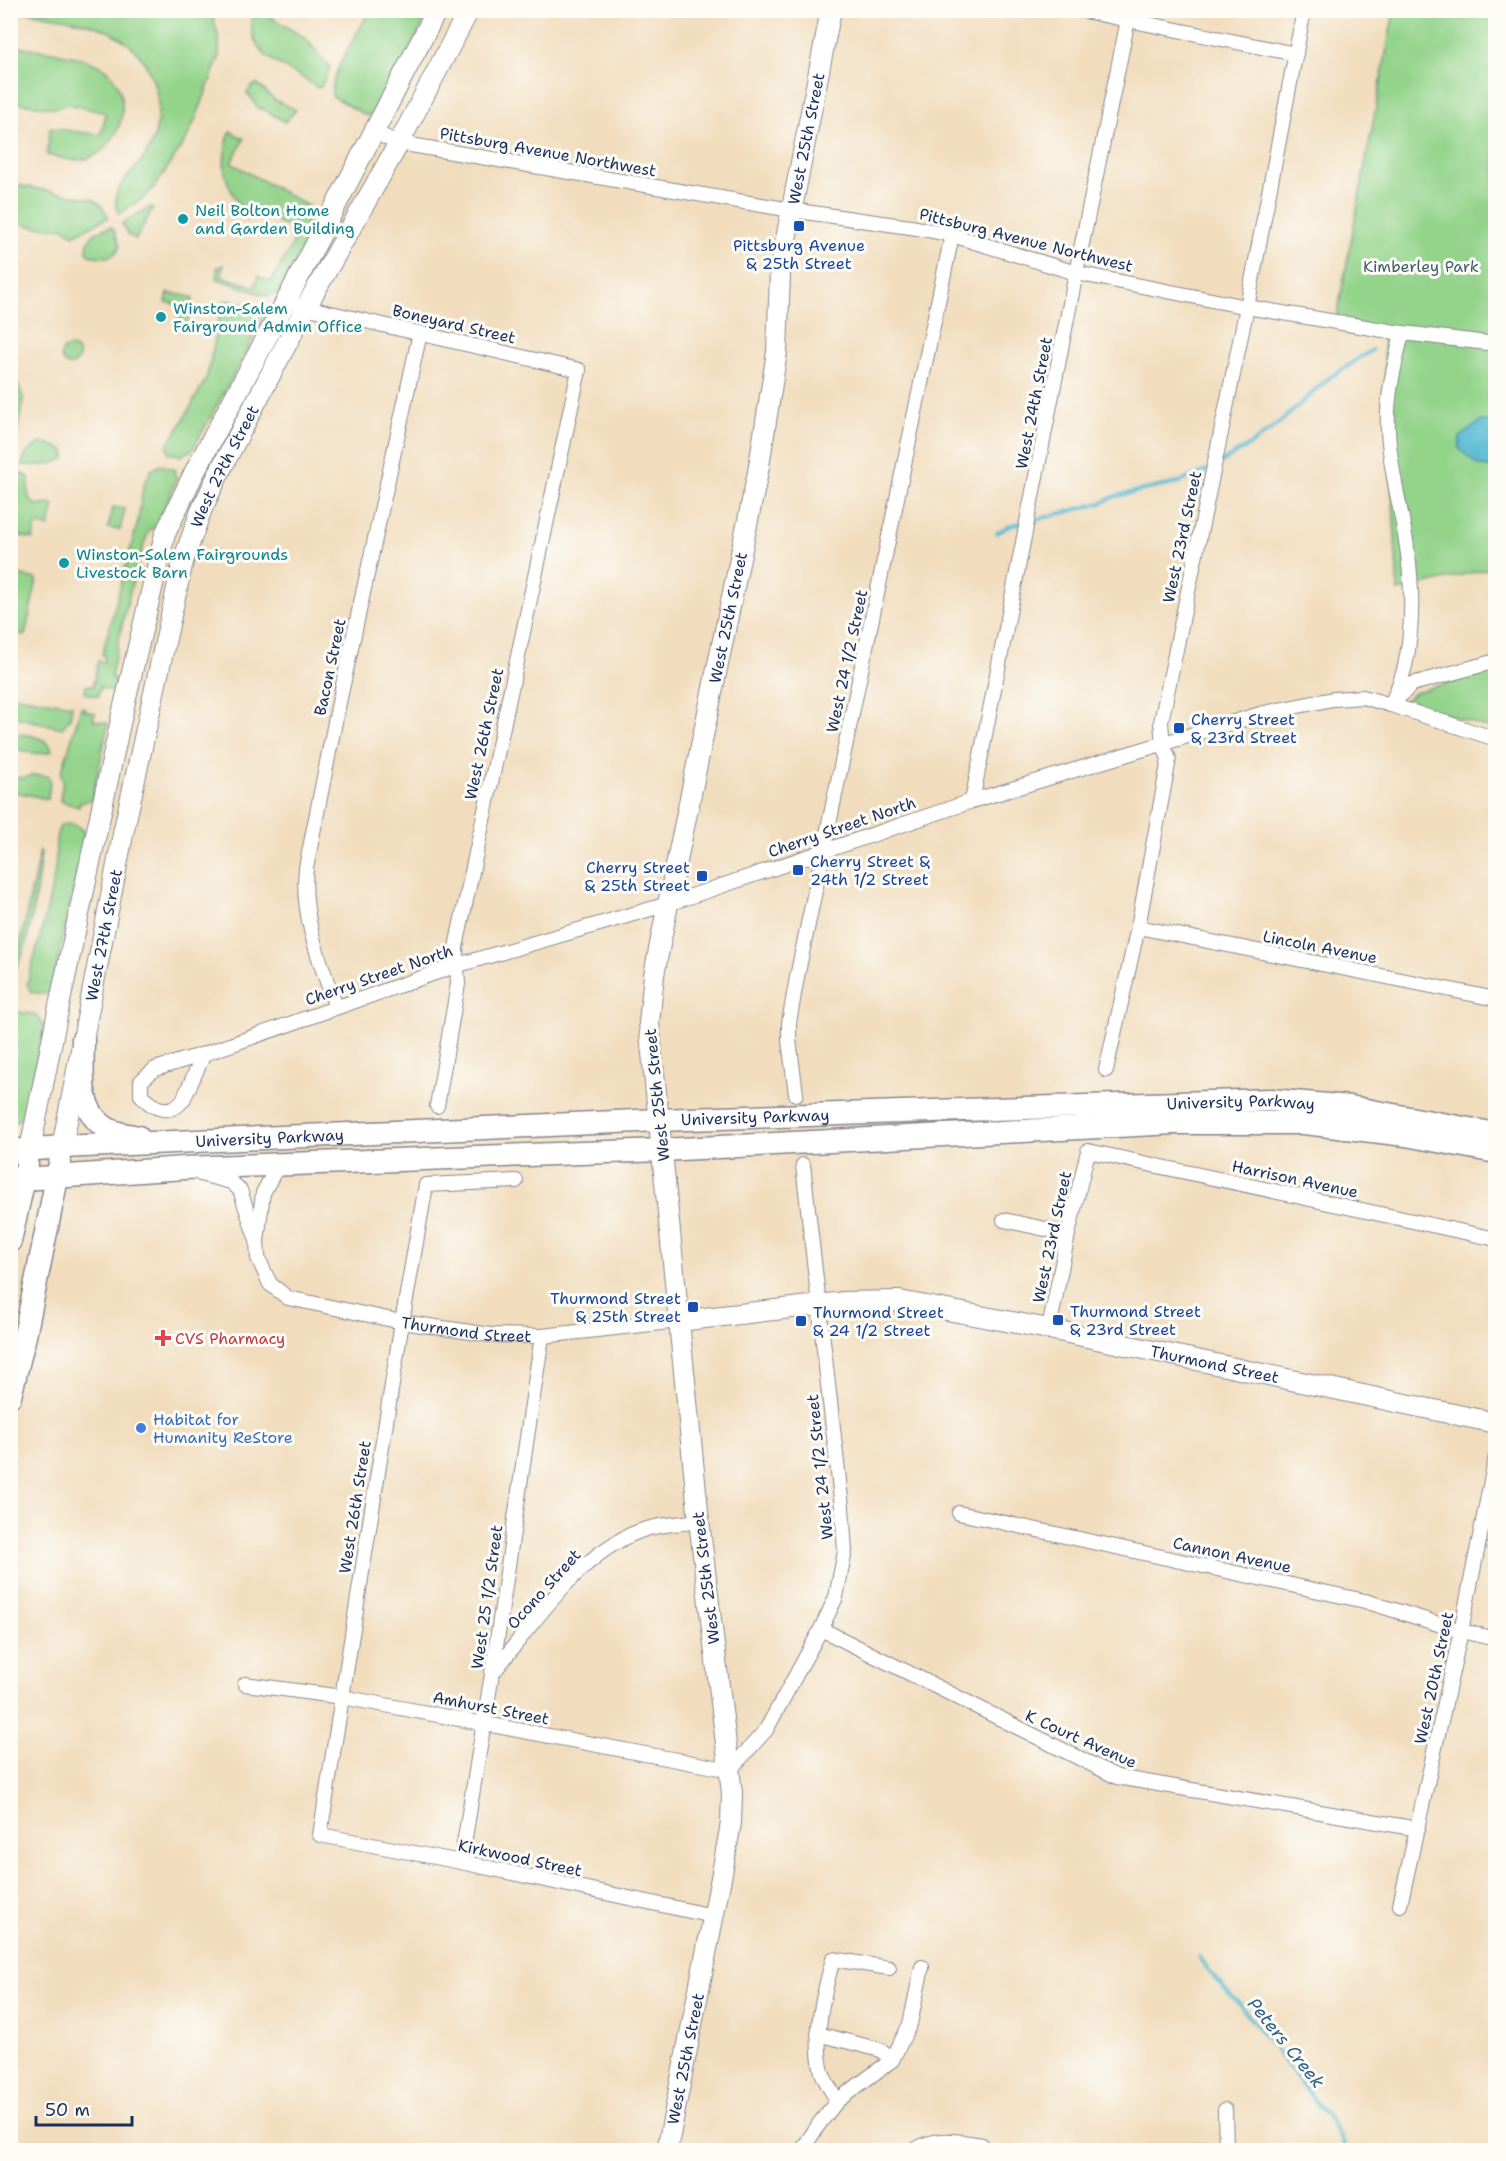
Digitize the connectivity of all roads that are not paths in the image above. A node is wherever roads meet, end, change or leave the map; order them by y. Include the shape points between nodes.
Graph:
1 (436, 10) edge
2 (469, 10) edge
3 (831, 10) edge
4 (1079, 10) edge
5 (1305, 10) edge
6 (1129, 15) edge
7 (1296, 54) junction
8 (373, 132) junction
9 (399, 143) junction
10 (791, 210) junction
11 (952, 235) junction
12 (1076, 273) junction
13 (286, 302) junction
14 (306, 307) junction
15 (1247, 307) junction
16 (420, 333) junction
17 (1402, 333) junction
18 (1496, 344) edge
19 (579, 370) joint
20 (1496, 661) edge
21 (1391, 705) junction
22 (1496, 739) edge
23 (1163, 745) junction
24 (972, 801) junction
25 (825, 850) junction
26 (668, 904) junction
27 (1137, 927) junction
28 (458, 965) junction
29 (1496, 999) edge
30 (336, 1007) junction
31 (83, 1039) junction
32 (204, 1054) junction
33 (1106, 1070) dead end
34 (796, 1094) dead end
35 (437, 1106) dead end
36 (659, 1120) junction
37 (1496, 1134) edge
38 (163, 1143) junction
39 (62, 1147) junction
40 (20, 1150) edge
41 (662, 1150) junction
42 (1088, 1151) joint
43 (1496, 1152) edge
44 (278, 1165) junction
45 (803, 1165) dead end
46 (184, 1168) junction
47 (58, 1177) junction
48 (18, 1179) edge
49 (516, 1181) dead end
50 (1004, 1220) dead end
51 (1068, 1234) junction
52 (1496, 1239) edge
53 (257, 1240) junction
54 (10, 1241) edge
55 (820, 1305) junction
56 (679, 1321) junction
57 (402, 1322) junction
58 (1049, 1329) junction
59 (542, 1336) junction
60 (15, 1358) edge
61 (10, 1396) edge
62 (1496, 1423) edge
63 (1496, 1456) edge
64 (959, 1513) dead end
65 (699, 1521) junction
66 (821, 1629) junction
67 (1461, 1631) junction
68 (1496, 1639) edge
69 (492, 1674) junction
70 (244, 1684) dead end
71 (342, 1697) junction
72 (483, 1723) junction
73 (730, 1770) junction
74 (1418, 1828) junction
75 (320, 1834) joint
76 (462, 1862) junction
77 (1400, 1905) dead end
78 (713, 1916) junction
79 (922, 1967) dead end
80 (889, 1968) dead end
81 (818, 2034) junction
82 (892, 2060) junction
83 (837, 2101) junction
84 (1225, 2110) dead end
85 (982, 2145) dead end
86 (667, 2151) edge
87 (802, 2151) edge
88 (915, 2151) edge
89 (1196, 2151) edge
90 (1219, 2151) edge
91 (1226, 2151) edge

1 - 8 street, West 27th Street
2 - 9 street, West 27th Street
3 - 10 street, West 25th Street
4 - 6 street
5 - 7 street, West 23rd Street
6 - 7 street
6 - 12 street, West 24th Street
7 - 15 street, West 23rd Street
8 - 9 street, Pittsburg Avenue Northwest
8 - 13 street, West 27th Street
9 - 10 street, Pittsburg Avenue Northwest
9 - 14 street, West 27th Street
10 - 11 street, Pittsburg Avenue Northwest
10 - 26 street, West 25th Street via 780,274 777,352 758,472
11 - 12 street, Pittsburg Avenue Northwest
11 - 25 street, West 24 1/2 Street
12 - 15 street, Pittsburg Avenue Northwest
12 - 24 street, West 24th Street
13 - 14 street, Boneyard Street
13 - 40 street, West 27th Street via 165,534 59,1006
14 - 16 street, Boneyard Street
14 - 31 street, West 27th Street via 201,511 183,561
15 - 17 street, Pittsburg Avenue Northwest
15 - 23 street, West 23rd Street via 1161,722
16 - 19 street, Boneyard Street
16 - 30 street, Bacon Street via 306,868 308,921
17 - 18 street, Pittsburg Avenue Northwest
17 - 21 street via 1391,379 1387,428 1406,538 1409,637 1405,666
19 - 28 street, West 26th Street via 456,947
20 - 21 street via 1412,684
21 - 22 street, Cherry Street North
21 - 23 street, Cherry Street North via 1362,697 1333,699 1264,713
23 - 24 street, Cherry Street North
23 - 27 street, West 23rd Street via 1169,759
24 - 25 street, Cherry Street North
25 - 26 street, Cherry Street North
25 - 34 street, West 24 1/2 Street via 789,1023
26 - 28 street, Cherry Street North
26 - 36 street, West 25th Street via 649,1023
27 - 29 street, Lincoln Avenue
27 - 33 street, West 23rd Street
28 - 30 street, Cherry Street North
28 - 35 street, West 26th Street
30 - 32 street, Cherry Street North
31 - 38 main road via 83,1088 89,1112 110,1130
31 - 39 street, West 27th Street
32 - 32 street, Cherry Street North via 156,1069 141,1082 141,1095 150,1106 178,1106
36 - 37 main road, University Parkway via 1271,1100 1350,1107
36 - 38 main road, University Parkway
36 - 41 street, West 25th Street
38 - 39 main road, University Parkway
39 - 40 main road, University Parkway
39 - 47 main road, West 27th Street
40 - 48 main road
41 - 43 main road, University Parkway via 1174,1123 1304,1123 1406,1135
41 - 44 main road, University Parkway
41 - 56 street, West 25th Street
42 - 51 street, West 23rd Street
42 - 52 street, Harrison Avenue
44 - 46 main road, University Parkway
44 - 53 street, Thurmond Street via 263,1193
45 - 55 street, West 24 1/2 Street
46 - 47 main road, University Parkway
46 - 53 street, Thurmond Street via 236,1185
47 - 48 main road, University Parkway
47 - 60 main road, West 27th Street
48 - 54 main road
49 - 57 street, West 26th Street via 426,1185
50 - 51 street
51 - 58 street, West 23rd Street
53 - 57 street, Thurmond Street via 262,1271 270,1284 288,1298
55 - 56 street, Thurmond Street
55 - 58 street, Thurmond Street via 900,1301
55 - 66 street, West 24 1/2 Street via 845,1551 836,1597
56 - 59 street, Thurmond Street
56 - 65 street, West 25th Street
57 - 59 street, Thurmond Street via 491,1335
57 - 71 street, West 26th Street
58 - 62 street, Thurmond Street
59 - 69 street, West 25 1/2 Street
60 - 61 main road, West 27th Street
63 - 67 street, West 20th Street
64 - 67 street, Cannon Avenue via 1365,1600
65 - 69 street, Ocono Street via 639,1532 593,1558 575,1574
65 - 73 street, West 25th Street
66 - 73 street, West 24 1/2 Street via 766,1730
66 - 74 street, K Court Avenue via 1117,1777
67 - 68 street, Cannon Avenue
67 - 74 street, West 20th Street
69 - 72 street, West 25 1/2 Street
70 - 71 street, Amhurst Street
71 - 72 street, Amhurst Street
71 - 75 street, West 26th Street
72 - 73 street, Amhurst Street
72 - 76 street, West 25 1/2 Street
73 - 78 street, West 25th Street via 731,1823
74 - 77 street, West 20th Street
75 - 76 street, Kirkwood Street
76 - 78 street, Kirkwood Street
78 - 86 street, West 25th Street
79 - 82 street via 910,2024
80 - 81 street via 833,1959
81 - 82 street via 881,2050
81 - 83 street via 822,2073
82 - 83 street
83 - 87 street
84 - 91 street
85 - 88 street via 949,2140 926,2143
89 - 90 street

